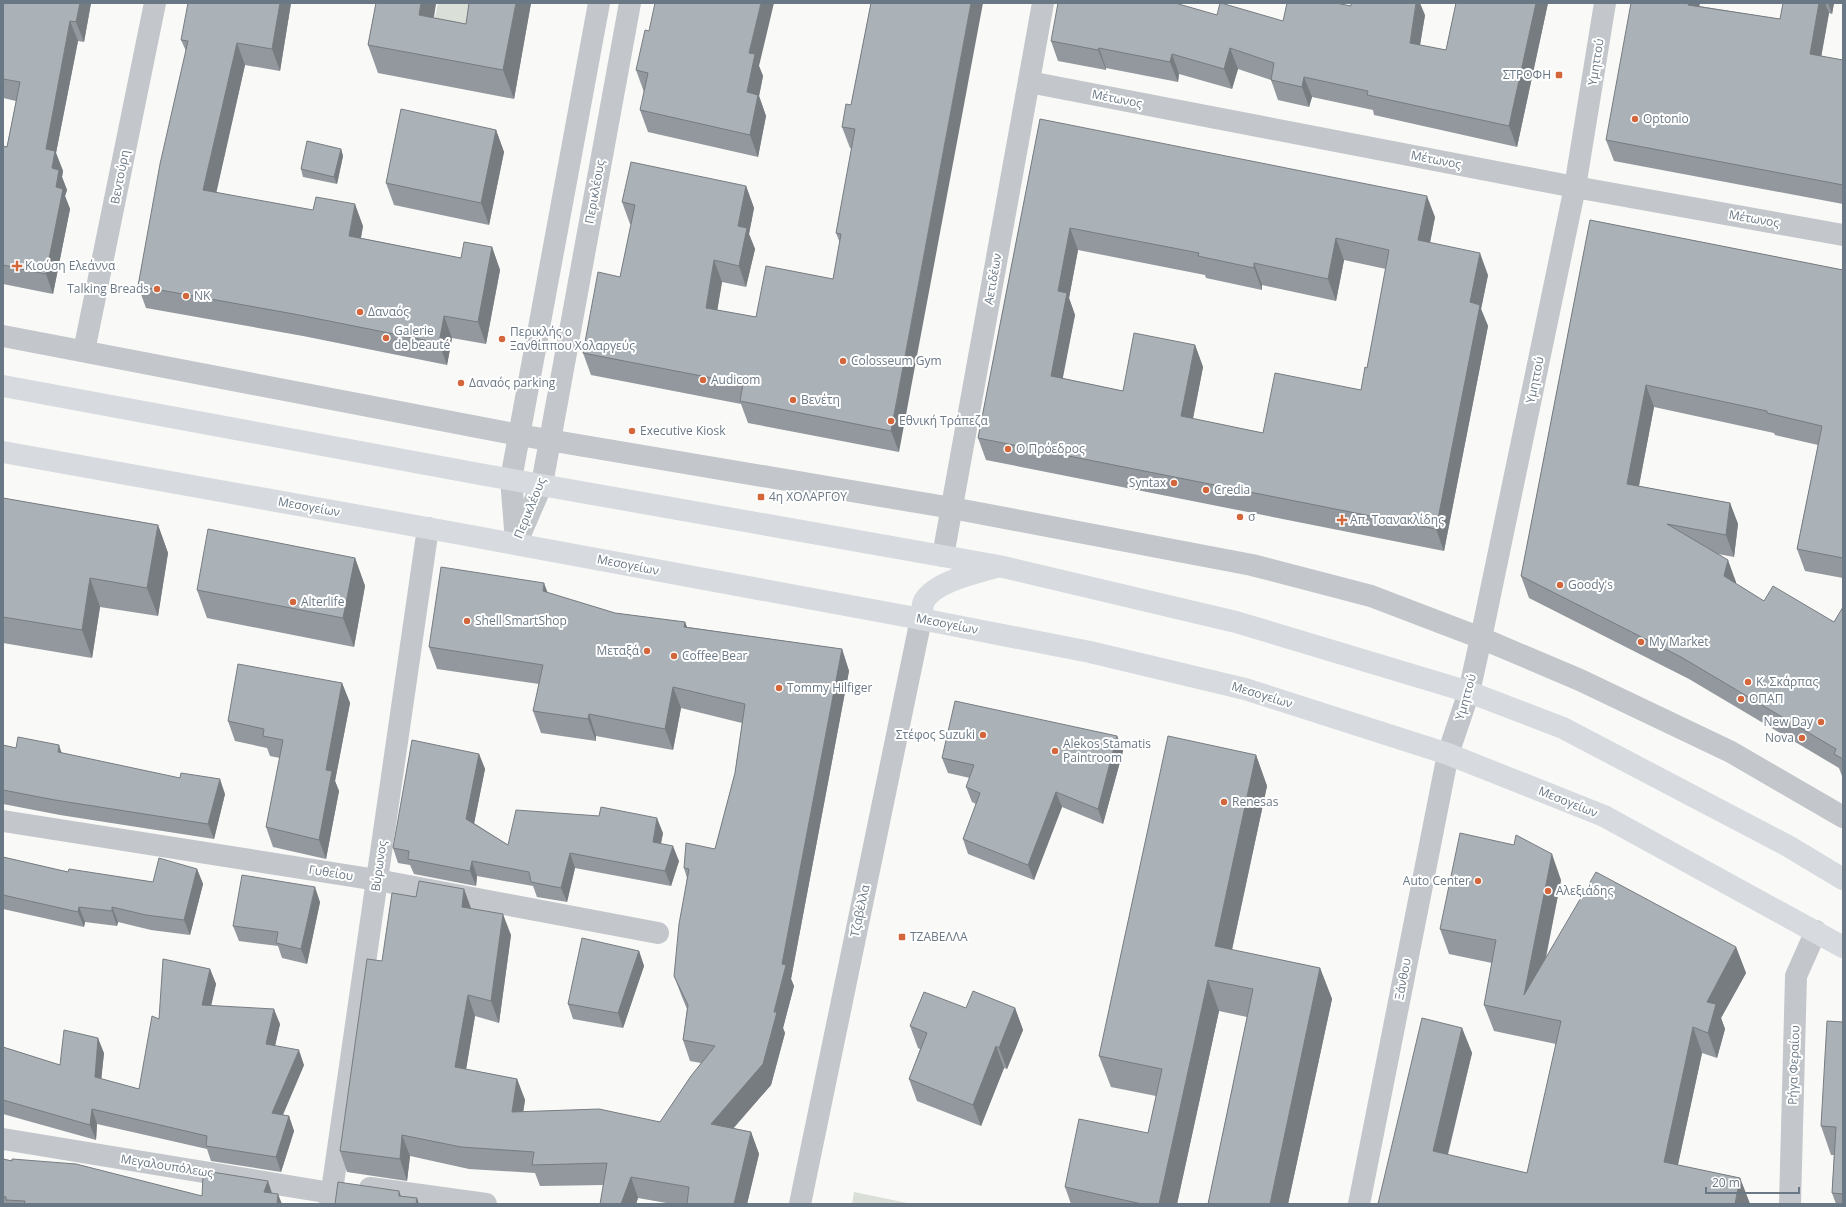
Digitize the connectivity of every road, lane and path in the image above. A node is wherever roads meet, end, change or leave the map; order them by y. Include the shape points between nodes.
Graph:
1 (155, 3) edge
2 (599, 3) edge
3 (630, 3) edge
4 (1043, 3) edge
5 (1605, 3) edge
6 (1029, 82) junction
7 (1575, 187) junction
8 (1843, 235) edge
9 (3, 336) edge
10 (84, 351) junction
11 (3, 386) edge
12 (519, 435) junction
13 (550, 440) junction
14 (3, 452) edge
15 (511, 479) junction
16 (542, 484) junction
17 (952, 508) junction
18 (428, 528) junction
19 (516, 544) junction
20 (943, 556) junction
21 (999, 566) junction
22 (921, 619) junction
23 (1481, 638) junction
24 (1469, 692) junction
25 (1448, 754) junction
26 (1843, 818) edge
27 (3, 821) edge
28 (1843, 879) edge
29 (377, 880) junction
30 (1816, 931) junction
31 (658, 933) dead end
32 (1843, 947) edge
33 (3, 1139) edge
34 (331, 1193) edge
35 (486, 1204) edge
36 (800, 1204) edge
37 (1359, 1204) edge
38 (1790, 1204) edge

1 - 10 street, Βεντούρη
2 - 12 street, Περικλέους
3 - 13 street, Περικλέους
4 - 6 street, Αετιδέων
5 - 7 street, Υμηττού
6 - 7 street, Μέτωνος
6 - 17 street, Αετιδέων
7 - 8 street, Μέτωνος
7 - 23 street, Υμηττού
9 - 10 street
10 - 12 street
11 - 15 main road
12 - 13 street
12 - 15 street, Περικλέους
13 - 16 street, Περικλέους
13 - 17 street
14 - 18 main road, Μεσογείων
15 - 16 main road
15 - 19 street, Περικλέους
16 - 19 street, Περικλέους
16 - 20 main road
17 - 20 street, Αετιδέων
17 - 23 street via 1252,565 1372,596
18 - 19 main road, Μεσογείων
18 - 29 street, Βύρωνος
19 - 22 main road, Μεσογείων
20 - 21 main road
21 - 22 main road via 958,579 931,593 923,602
21 - 24 main road via 1236,622
22 - 25 main road, Μεσογείων via 1090,652 1245,689
22 - 36 street, Τζαβέλλα
23 - 24 street, Υμηττού
23 - 26 street via 1580,680 1731,752
24 - 25 street, Υμηττού
24 - 28 main road via 1563,728 1741,821
25 - 30 main road, Μεσογείων via 1604,816
25 - 37 street, Ξάνθου
27 - 29 street, Γυθείου
29 - 31 street, Γυθείου
29 - 34 street, Βύρωνος
30 - 32 main road, Μεσογείων
30 - 38 street, Ρήγα Φεραίου via 1796,976
33 - 34 street, Μεγαλουπόλεως
34 - 35 street, Μεγαλουπόλεως

